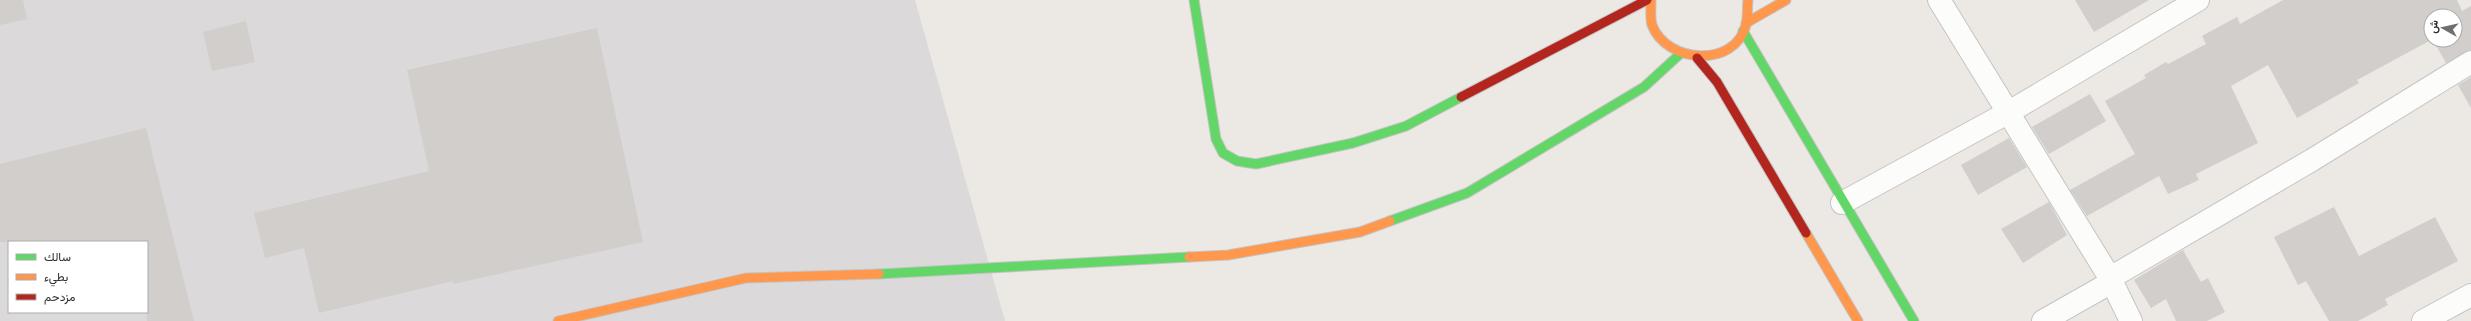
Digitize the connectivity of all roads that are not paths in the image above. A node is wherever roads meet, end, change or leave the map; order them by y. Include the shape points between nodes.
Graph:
1 (1194, 0) edge
2 (1647, 0) edge
3 (1651, 0) edge
4 (1748, 0) edge
5 (1786, 0) edge
6 (1939, 0) edge
7 (2198, 0) edge
8 (1610, 18) junction
9 (1625, 23) dead end
10 (1642, 27) dead end
11 (1744, 27) junction
12 (1656, 32) junction
13 (1680, 54) junction
14 (1697, 58) junction
15 (2471, 62) edge
16 (2009, 112) junction
17 (1842, 203) junction
18 (2110, 281) junction
19 (2471, 295) edge
20 (558, 321) edge
21 (1858, 321) edge
22 (1914, 321) edge
23 (2044, 321) edge
24 (2131, 321) edge
25 (2423, 321) edge

1 - 8 street via 1216,139 1223,153 1237,161 1256,164 1353,143 1406,126
2 - 8 street
3 - 12 street via 1651,19
4 - 11 street
5 - 11 street
6 - 16 street
7 - 16 street
8 - 9 street
10 - 12 street
11 - 14 street via 1734,43 1724,51
11 - 17 street
12 - 13 street via 1666,45
13 - 14 street
13 - 20 street via 1644,87 1467,193 1360,232 1228,255 887,274 746,278
14 - 21 street via 1717,82
15 - 18 street
16 - 17 street
16 - 18 street
17 - 22 street
18 - 23 street
18 - 24 street
19 - 25 street

